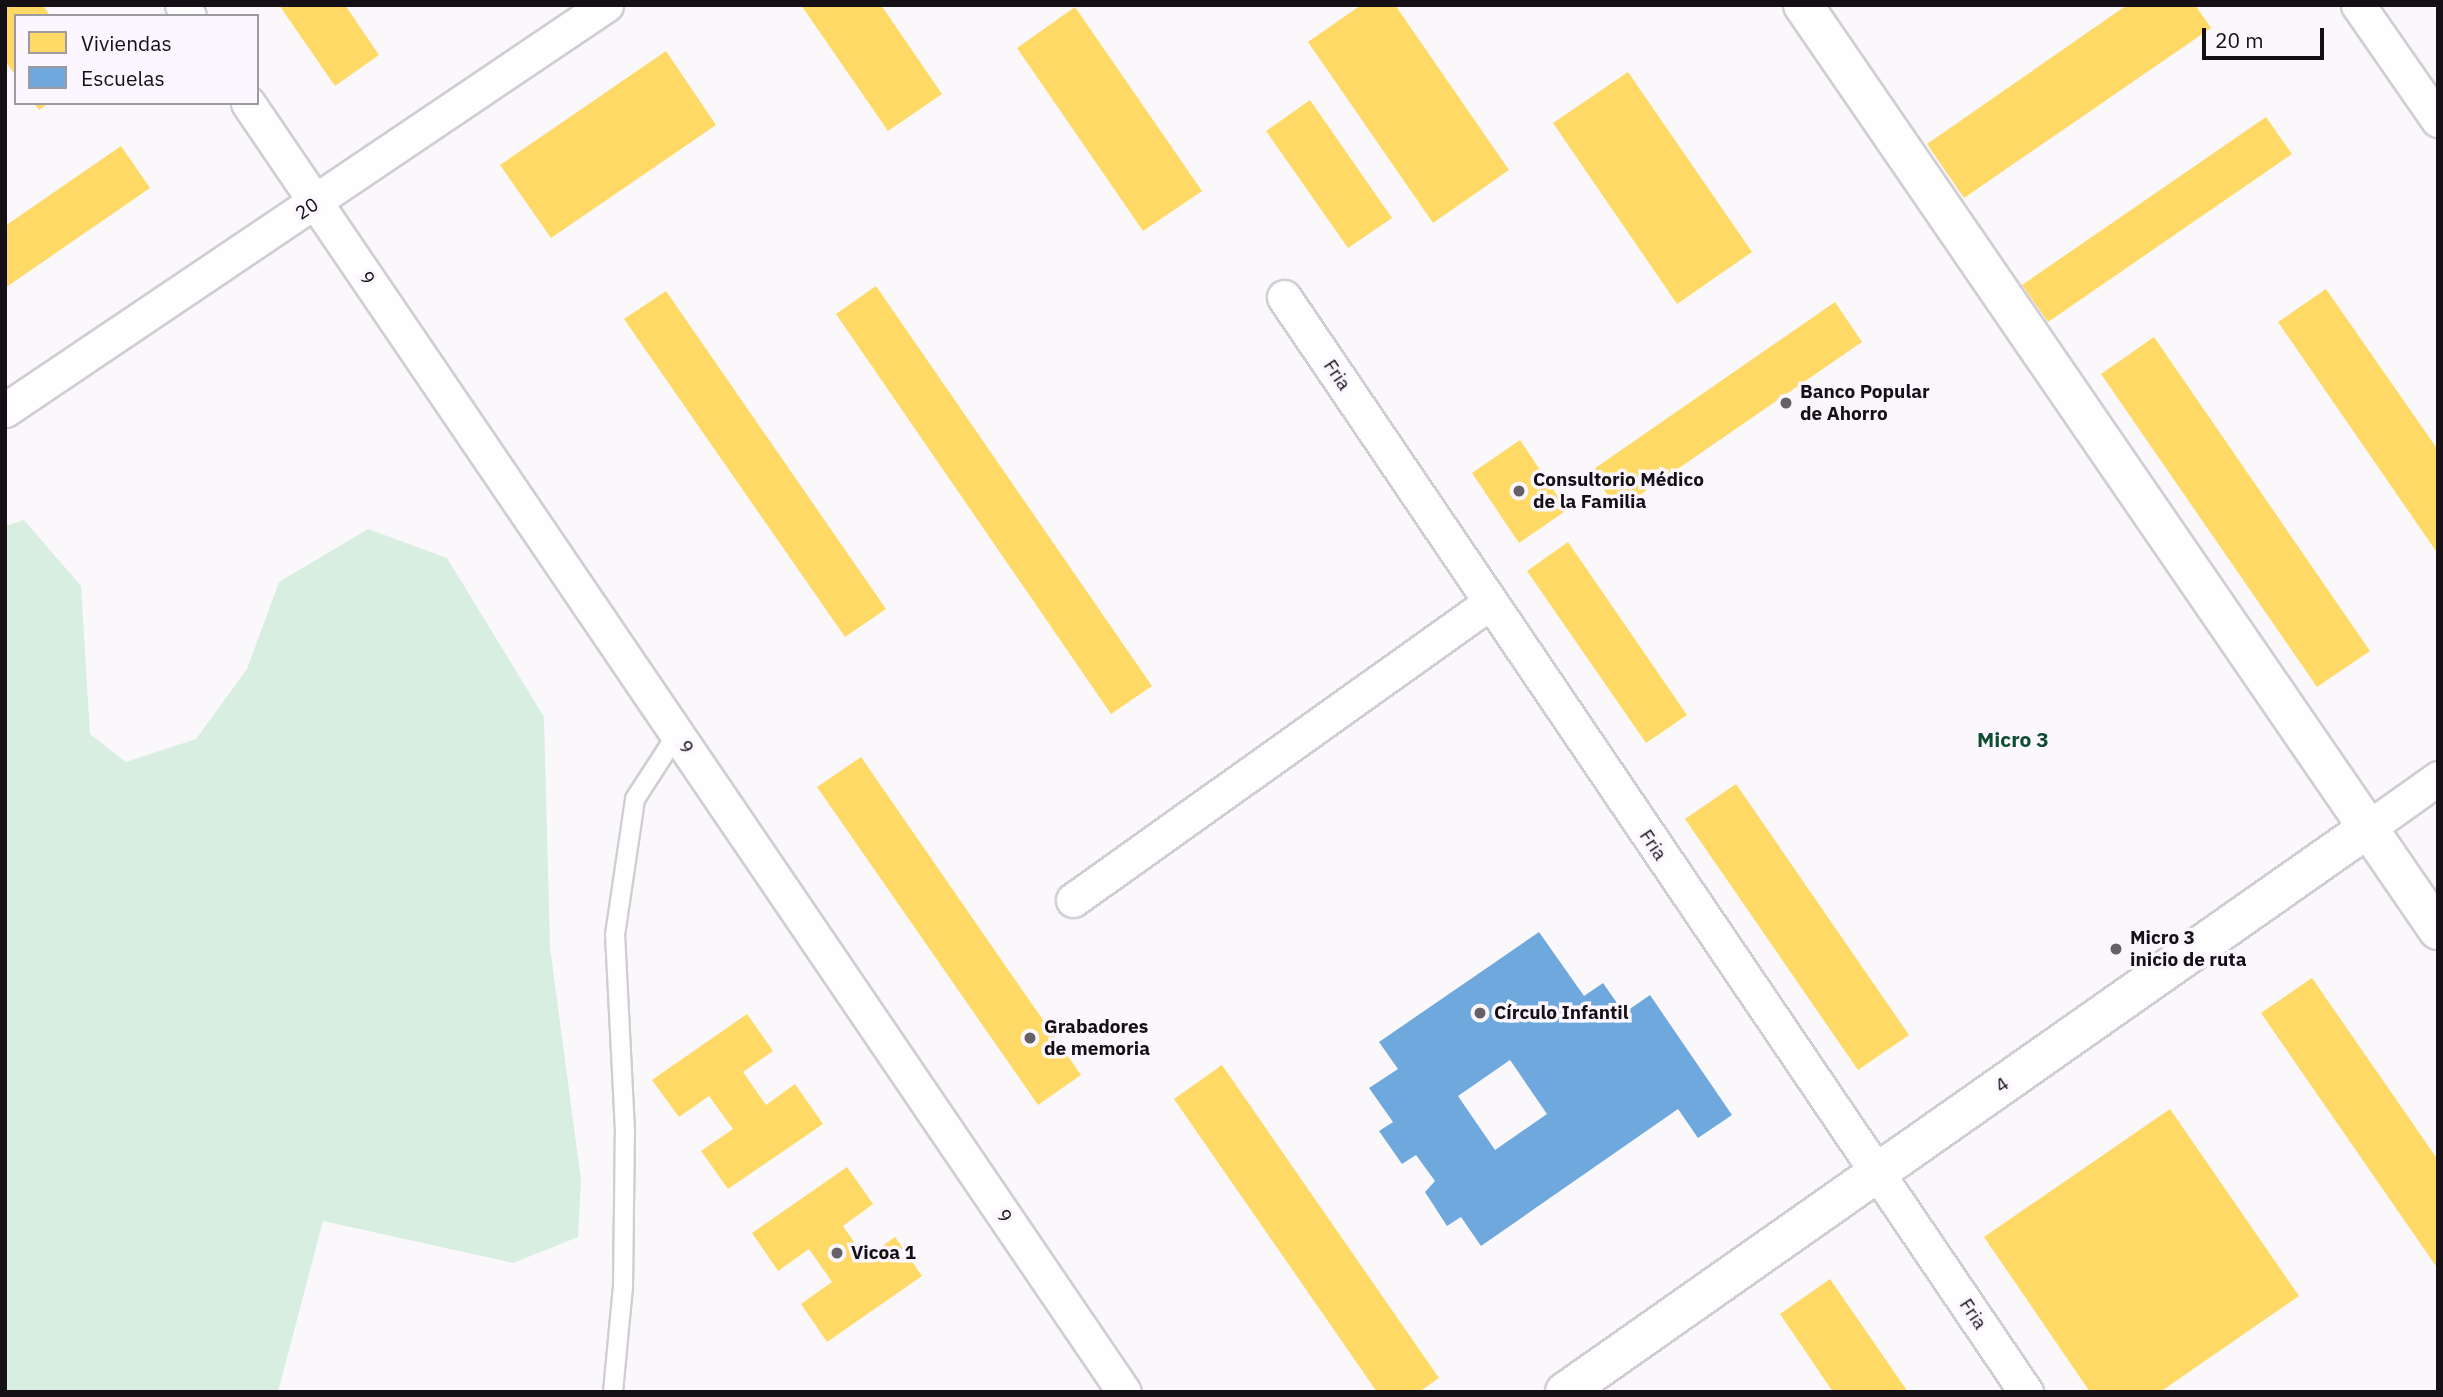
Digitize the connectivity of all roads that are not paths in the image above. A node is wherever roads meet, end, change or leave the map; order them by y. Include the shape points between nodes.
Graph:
1 (606, 5) edge
2 (1803, 5) edge
3 (2358, 5) edge
4 (249, 105) edge
5 (2438, 120) edge
6 (316, 202) junction
7 (1284, 296) dead end
8 (5, 410) edge
9 (1488, 604) junction
10 (677, 734) junction
11 (2438, 778) edge
12 (2368, 828) junction
13 (1073, 900) dead end
14 (2438, 930) edge
15 (1877, 1172) junction
16 (613, 1392) edge
17 (1124, 1392) edge
18 (1565, 1392) edge
19 (2026, 1392) edge

1 - 6 street, 20
2 - 12 street
3 - 5 street
4 - 6 street, 9
6 - 8 street, 20
6 - 10 street, 9
7 - 9 street, Fria
9 - 13 street
9 - 15 street, Fria
10 - 16 lane via 635,799 615,935 625,1131 623,1287
10 - 17 street, 9
11 - 12 street, 4
12 - 14 street
12 - 15 street, 4
15 - 18 street, 4
15 - 19 street, Fria

